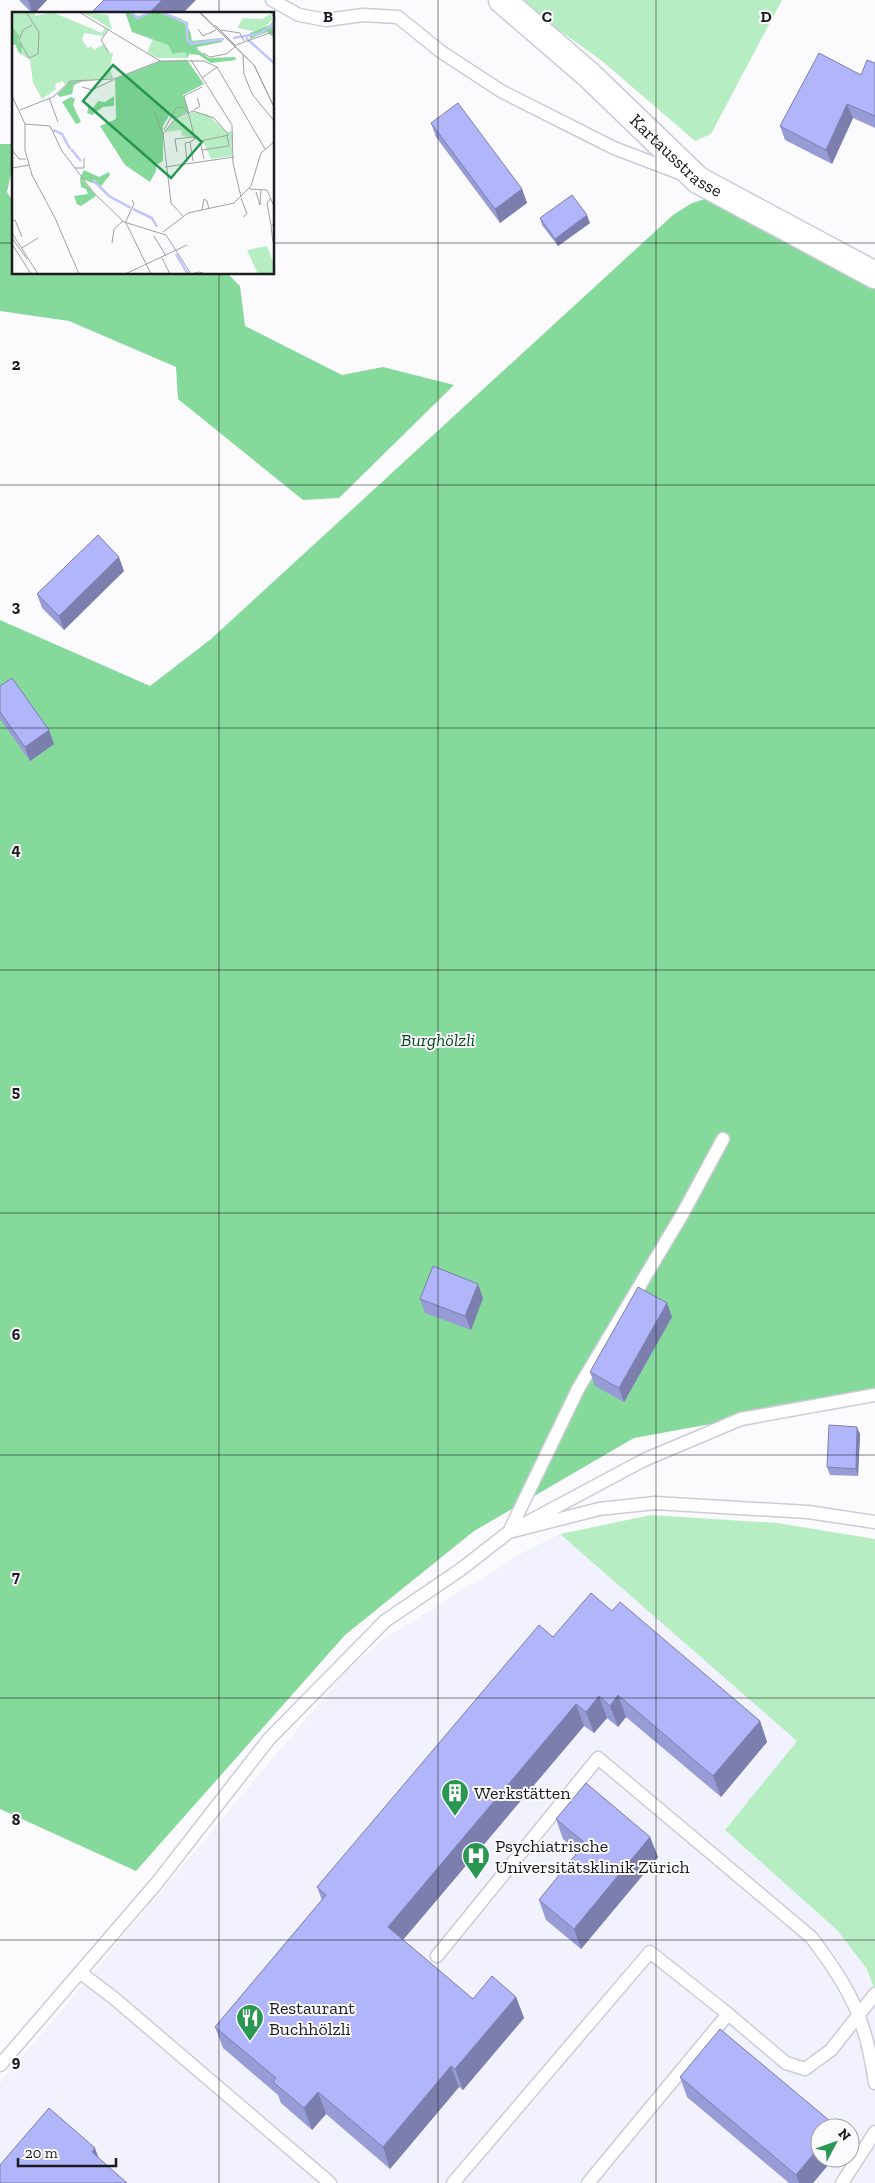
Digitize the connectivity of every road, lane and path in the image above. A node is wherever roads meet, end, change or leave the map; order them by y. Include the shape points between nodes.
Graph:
1 (272, 0) edge
2 (502, 0) edge
3 (698, 180) junction
4 (875, 275) edge
5 (723, 1139) dead end
6 (875, 1396) edge
7 (875, 1522) edge
8 (509, 1532) junction
9 (436, 1956) dead end
10 (81, 1973) junction
11 (875, 1994) edge
12 (859, 2013) junction
13 (728, 2014) junction
14 (0, 2065) edge
15 (875, 2083) edge
16 (875, 2132) edge
17 (330, 2183) edge
18 (453, 2183) edge
19 (588, 2183) edge
20 (842, 2183) edge

1 - 3 lane via 299,16 326,20 363,15 398,16 440,51 501,91 614,148
2 - 3 street, Kartausstrasse via 590,75
3 - 4 street, Kartausstrasse
5 - 8 lane via 683,1213 578,1388
6 - 8 lane via 741,1419 644,1460
7 - 8 lane via 808,1512 655,1503 599,1509
8 - 10 lane via 385,1621 268,1739 156,1884
9 - 12 lane via 598,1758 811,1937 835,1969
10 - 14 lane
10 - 17 lane
11 - 12 lane
12 - 13 lane via 831,2050 805,2069 786,2063
12 - 15 lane
13 - 18 lane via 650,1952
13 - 19 lane
16 - 20 lane

